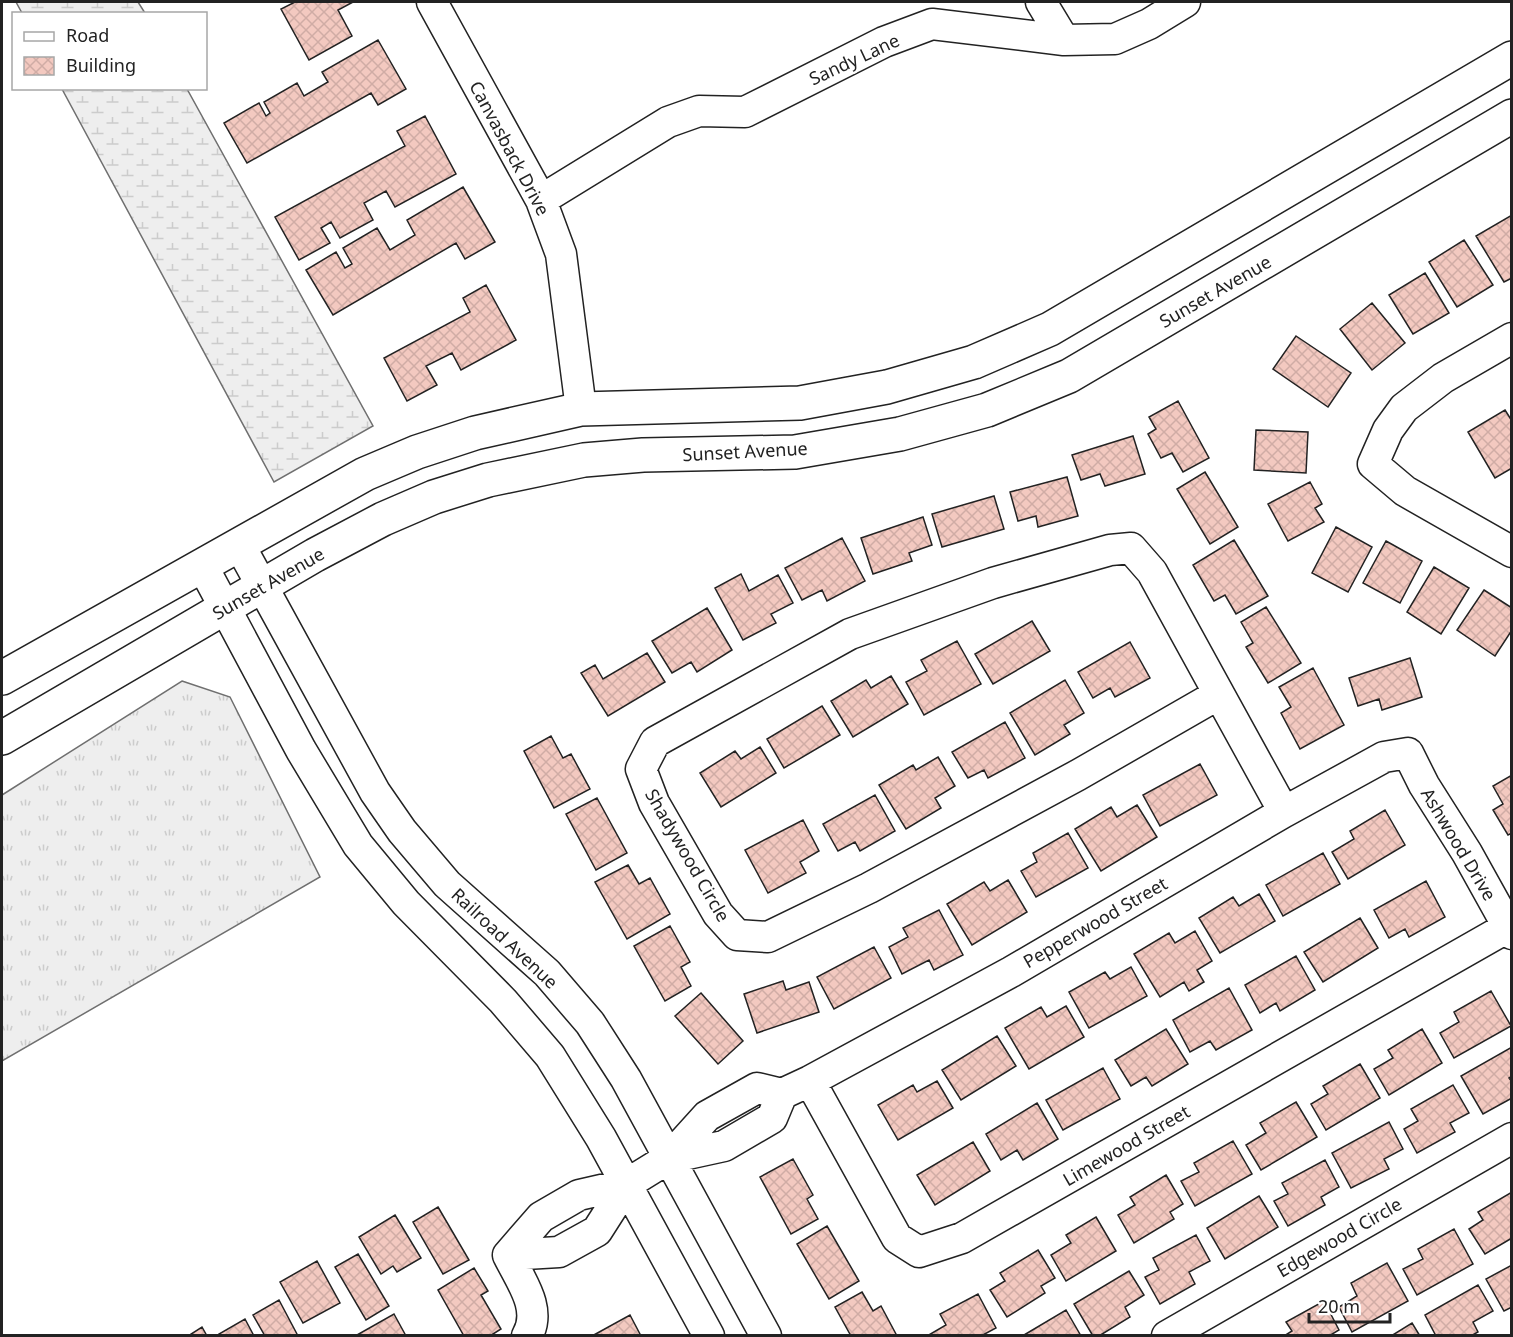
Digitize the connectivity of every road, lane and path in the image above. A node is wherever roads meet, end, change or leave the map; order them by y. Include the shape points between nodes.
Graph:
1 (432, 2) edge
2 (1041, 2) edge
3 (1185, 2) edge
4 (1064, 40) junction
5 (1512, 58) edge
6 (1512, 116) edge
7 (541, 200) junction
8 (1512, 338) edge
9 (581, 409) junction
10 (239, 544) junction
11 (1512, 552) edge
12 (202, 565) junction
13 (262, 586) junction
14 (225, 608) junction
15 (2, 678) edge
16 (1219, 694) junction
17 (2, 738) edge
18 (1408, 753) joint
19 (1284, 812) junction
20 (1510, 930) edge
21 (810, 1081) junction
22 (1512, 1138) edge
23 (669, 1158) junction
24 (627, 1184) junction
25 (508, 1255) junction
26 (527, 1335) edge
27 (709, 1335) edge
28 (766, 1335) edge
29 (1167, 1335) edge

1 - 7 street, Canvasback Drive
2 - 4 street
3 - 4 street, Sandy Lane via 1115,39
4 - 7 street, Sandy Lane via 932,24 884,42 745,112 699,111 668,122
5 - 9 main road via 1050,329 974,362 887,387 800,404
6 - 13 main road, Sunset Avenue via 1069,376 987,410 900,434 795,452 584,460 488,480 383,519
7 - 9 street, Canvasback Drive via 561,254
8 - 11 street via 1443,378 1404,408 1388,430 1373,464 1405,491
9 - 10 main road via 475,433 417,452 365,474
10 - 12 main road
10 - 13 street, Railroad Avenue
12 - 14 street
12 - 15 main road
13 - 14 main road, Sunset Avenue
13 - 23 street, Railroad Avenue via 375,792 402,831 447,884 547,973 590,1023
14 - 17 main road, Sunset Avenue
14 - 24 street via 301,750 358,845 406,903 503,1001 550,1056
16 - 16 street, Shadywood Circle via 1152,572 1131,548 1110,550 993,583 850,634 655,742 641,769 654,803 718,915 737,935 768,937 869,888
16 - 19 street, Shadywood Circle
18 - 19 street, Pepperwood Street via 1384,757
18 - 20 street, Ashwood Drive
19 - 21 street, Pepperwood Street via 1011,972
20 - 21 street, Limewood Street via 962,1238 919,1252 897,1238
21 - 23 street, Pepperwood Street via 782,1094 772,1118 724,1146
22 - 29 street, Edgewood Circle
23 - 24 street, Pepperwood Street
23 - 28 street, Railroad Avenue
24 - 25 street via 579,1195 541,1217
24 - 25 street via 597,1231 559,1252
24 - 27 street
25 - 26 street via 533,1306

